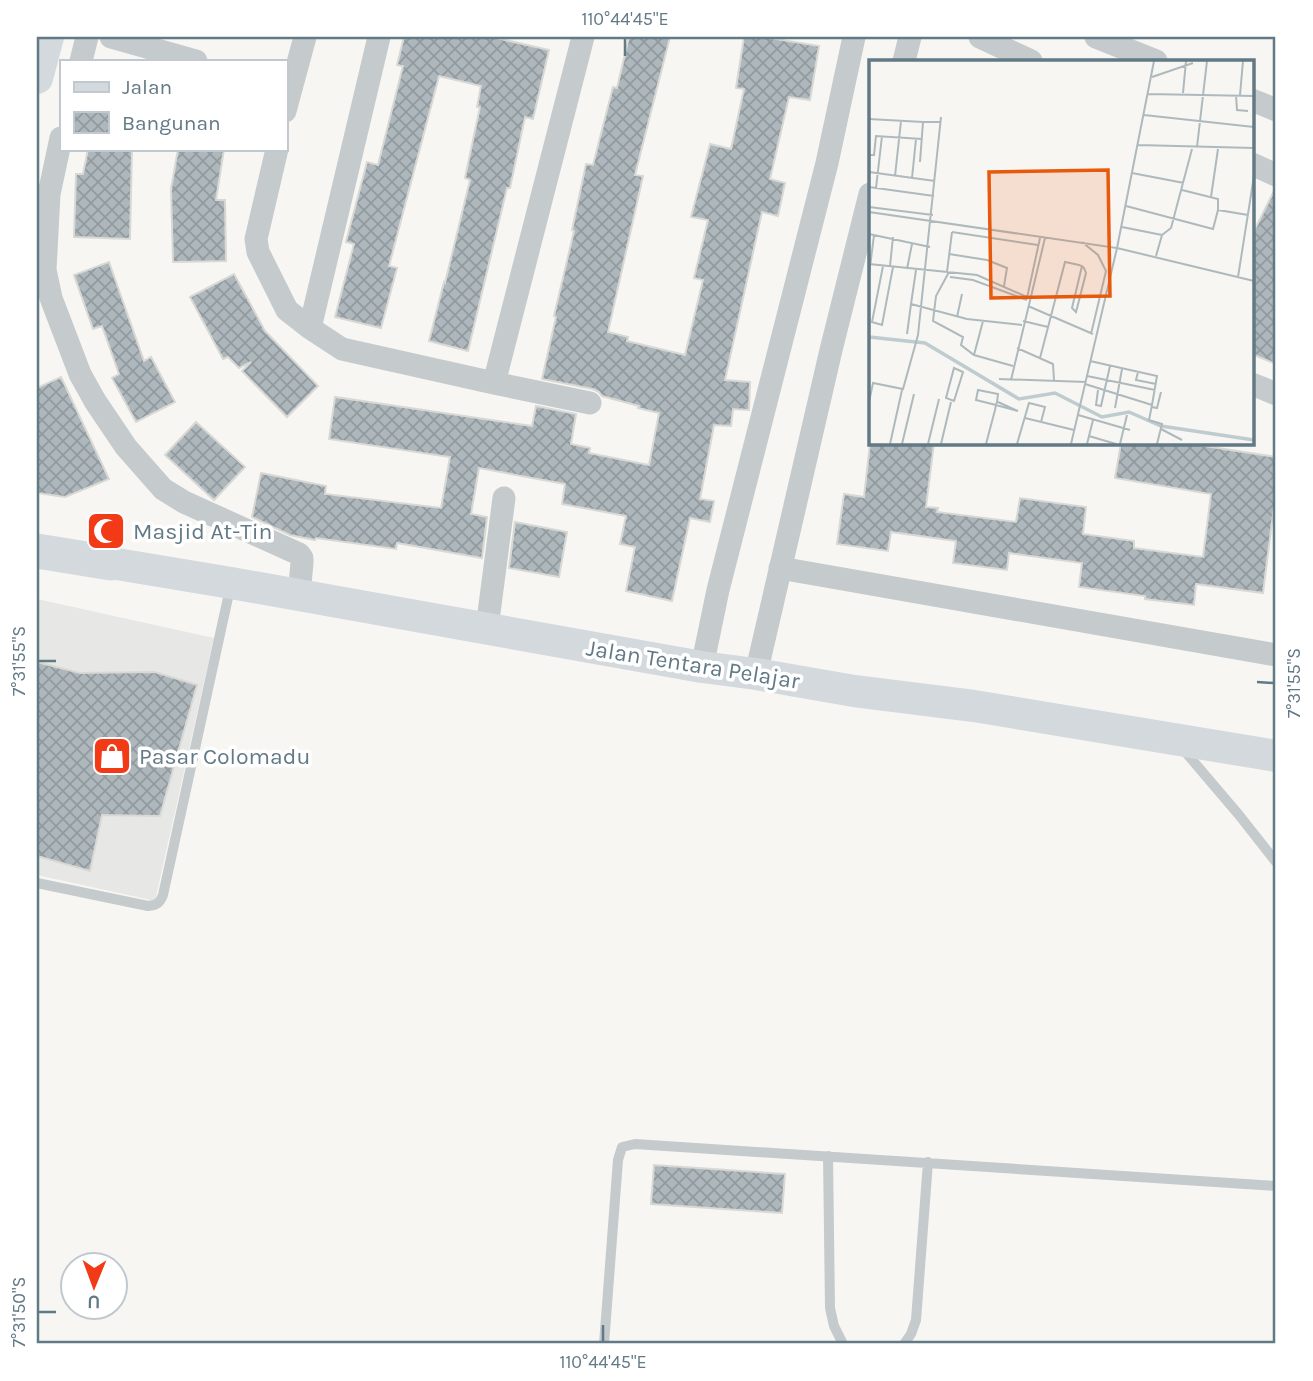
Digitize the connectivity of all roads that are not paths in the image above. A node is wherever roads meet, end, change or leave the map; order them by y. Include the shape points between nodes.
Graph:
1 (48, 37) edge
2 (87, 37) edge
3 (111, 37) edge
4 (305, 37) edge
5 (379, 37) edge
6 (583, 37) edge
7 (854, 37) edge
8 (910, 37) edge
9 (980, 37) edge
10 (1096, 37) edge
11 (81, 60) edge
12 (192, 60) edge
13 (904, 60) edge
14 (1029, 60) edge
15 (1154, 60) edge
16 (37, 78) edge
17 (287, 95) edge
18 (1254, 101) edge
19 (1276, 110) edge
20 (60, 143) edge
21 (277, 150) edge
22 (1254, 165) edge
23 (1276, 174) edge
24 (869, 198) edge
25 (310, 328) junction
26 (494, 383) junction
27 (1254, 385) edge
28 (1276, 394) edge
29 (590, 403) dead end
30 (504, 498) dead end
31 (37, 551) edge
32 (111, 563) joint
33 (780, 568) junction
34 (231, 583) junction
35 (299, 594) junction
36 (487, 628) junction
37 (1276, 655) edge
38 (702, 667) junction
39 (756, 674) junction
40 (1176, 740) junction
41 (1276, 756) edge
42 (1276, 862) edge
43 (37, 883) edge
44 (828, 1156) junction
45 (928, 1162) junction
46 (1276, 1186) edge
47 (604, 1344) edge
48 (843, 1344) edge
49 (904, 1344) edge

1 - 16 main road
2 - 11 street
3 - 12 street
4 - 17 street
5 - 25 street
6 - 26 street
7 - 38 street
8 - 13 street
9 - 14 street
10 - 15 street
18 - 19 street
20 - 35 street via 49,194 45,271 51,298 94,401 125,447 163,489 299,554
21 - 25 street via 256,239 258,252 287,310
22 - 23 street
24 - 33 street
25 - 26 street via 342,349
26 - 29 street
27 - 28 street
30 - 36 street
31 - 32 main road
32 - 34 main road, Jalan Tentara Pelajar
33 - 37 street
33 - 39 street
34 - 35 main road, Jalan Tentara Pelajar
34 - 43 lane via 160,901 148,906
35 - 36 main road, Jalan Tentara Pelajar
36 - 38 main road, Jalan Tentara Pelajar
38 - 39 main road, Jalan Tentara Pelajar
39 - 40 main road, Jalan Tentara Pelajar
40 - 41 main road, Jalan Tentara Pelajar
40 - 42 lane
44 - 45 lane
44 - 47 lane via 635,1144 622,1147
44 - 48 lane via 830,1308
45 - 46 lane
45 - 49 lane via 916,1320

